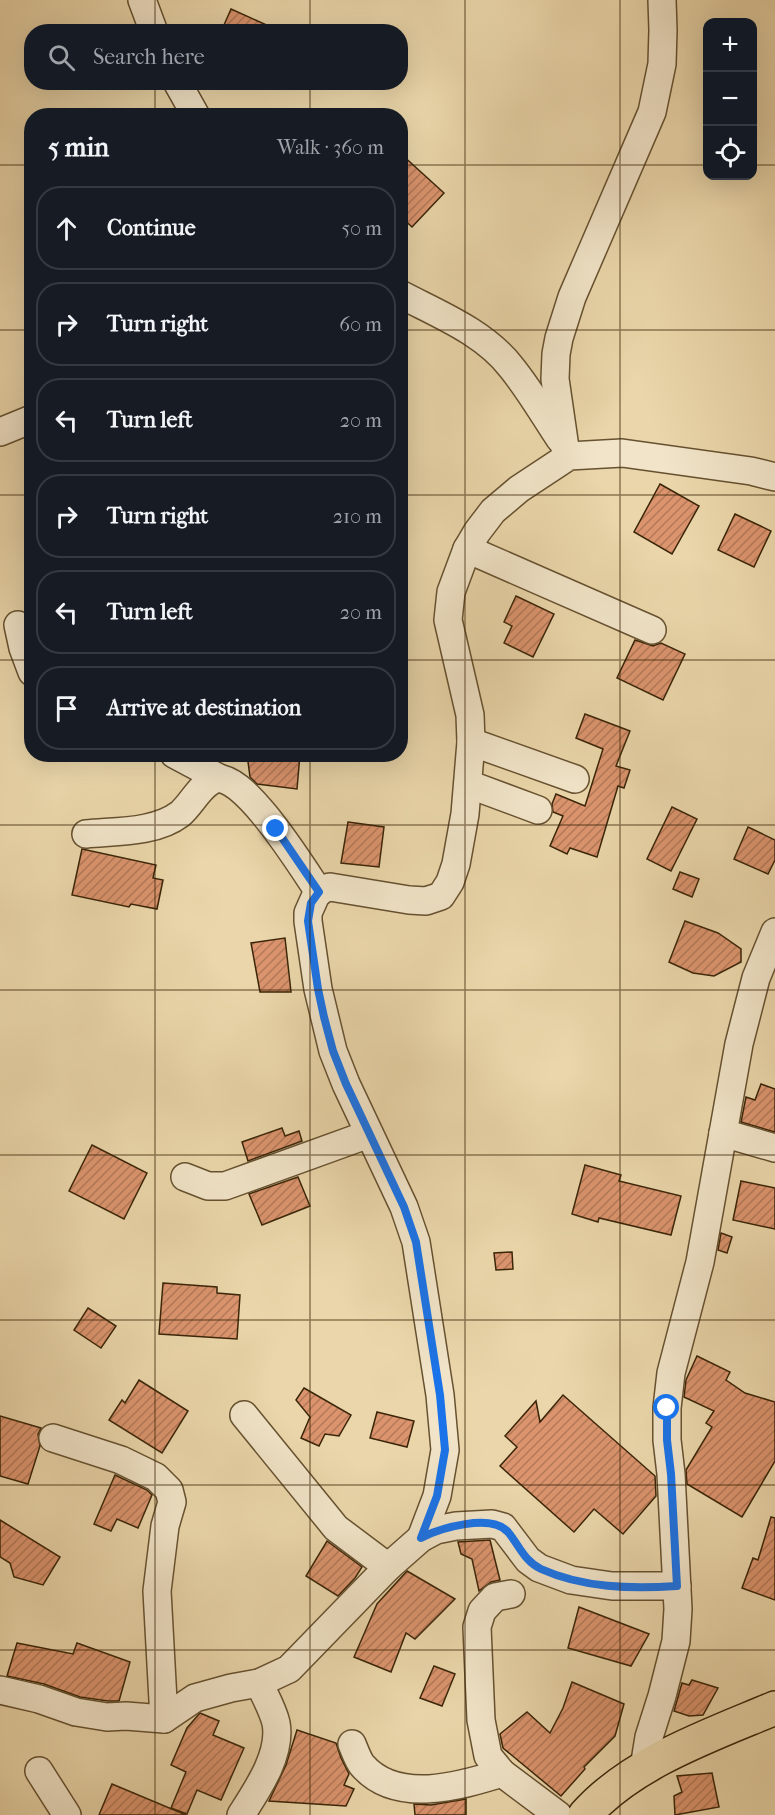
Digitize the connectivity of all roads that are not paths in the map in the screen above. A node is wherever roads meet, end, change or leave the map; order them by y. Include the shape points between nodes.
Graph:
1 (142, 0) edge
2 (662, 0) edge
3 (151, 24) edge
4 (181, 90) edge
5 (192, 108) edge
6 (408, 298) edge
7 (24, 422) edge
8 (0, 432) edge
9 (567, 452) junction
10 (775, 477) edge
11 (467, 549) junction
12 (18, 625) dead end
13 (652, 630) dead end
14 (24, 651) edge
15 (471, 742) junction
16 (189, 762) edge
17 (219, 778) junction
18 (575, 779) dead end
19 (468, 784) junction
20 (538, 810) dead end
21 (86, 834) dead end
22 (319, 892) junction
23 (775, 932) edge
24 (723, 1133) junction
25 (369, 1134) junction
26 (775, 1148) edge
27 (185, 1177) dead end
28 (244, 1414) dead end
29 (53, 1438) dead end
30 (421, 1538) junction
31 (388, 1567) junction
32 (677, 1586) junction
33 (511, 1594) dead end
34 (260, 1683) junction
35 (0, 1690) edge
36 (775, 1708) edge
37 (164, 1719) junction
38 (352, 1744) dead end
39 (644, 1767) junction
40 (39, 1771) dead end
41 (502, 1773) junction
42 (67, 1815) edge
43 (241, 1815) edge
44 (558, 1815) edge
45 (585, 1815) edge

1 - 3 street
2 - 9 street via 663,55 651,112 572,297 559,338 555,379
4 - 5 street
6 - 9 street via 451,320 511,366
7 - 8 street
9 - 10 street via 634,454
9 - 11 street via 493,511
11 - 13 street
11 - 15 street via 451,592 448,620 470,715
12 - 14 street
15 - 18 street
15 - 19 street
16 - 17 street
17 - 21 street via 168,821
17 - 22 street via 233,783 255,804
19 - 20 street
19 - 22 street via 456,864 441,896 426,901 330,887
22 - 25 street via 311,903 308,921 318,989 333,1051
23 - 24 street via 756,978
24 - 26 street
24 - 32 street via 700,1262 671,1373 667,1408
25 - 27 street via 225,1186 208,1186
25 - 30 street via 416,1242 440,1395 445,1450 437,1496
28 - 31 street via 336,1528
29 - 37 street via 121,1460 156,1477 169,1490 172,1503 156,1591
30 - 31 street
30 - 32 street via 456,1526 492,1524 503,1527 539,1568 571,1580 612,1586
31 - 34 street via 289,1669
32 - 39 street via 676,1641
33 - 41 street via 495,1598 482,1611 477,1627 481,1720 488,1756
34 - 37 street via 195,1698
34 - 43 street via 276,1724 274,1752
35 - 37 street via 76,1712
36 - 39 main road
38 - 41 street via 362,1765 383,1782 410,1788 441,1790
39 - 45 main road
40 - 42 street
41 - 44 street

